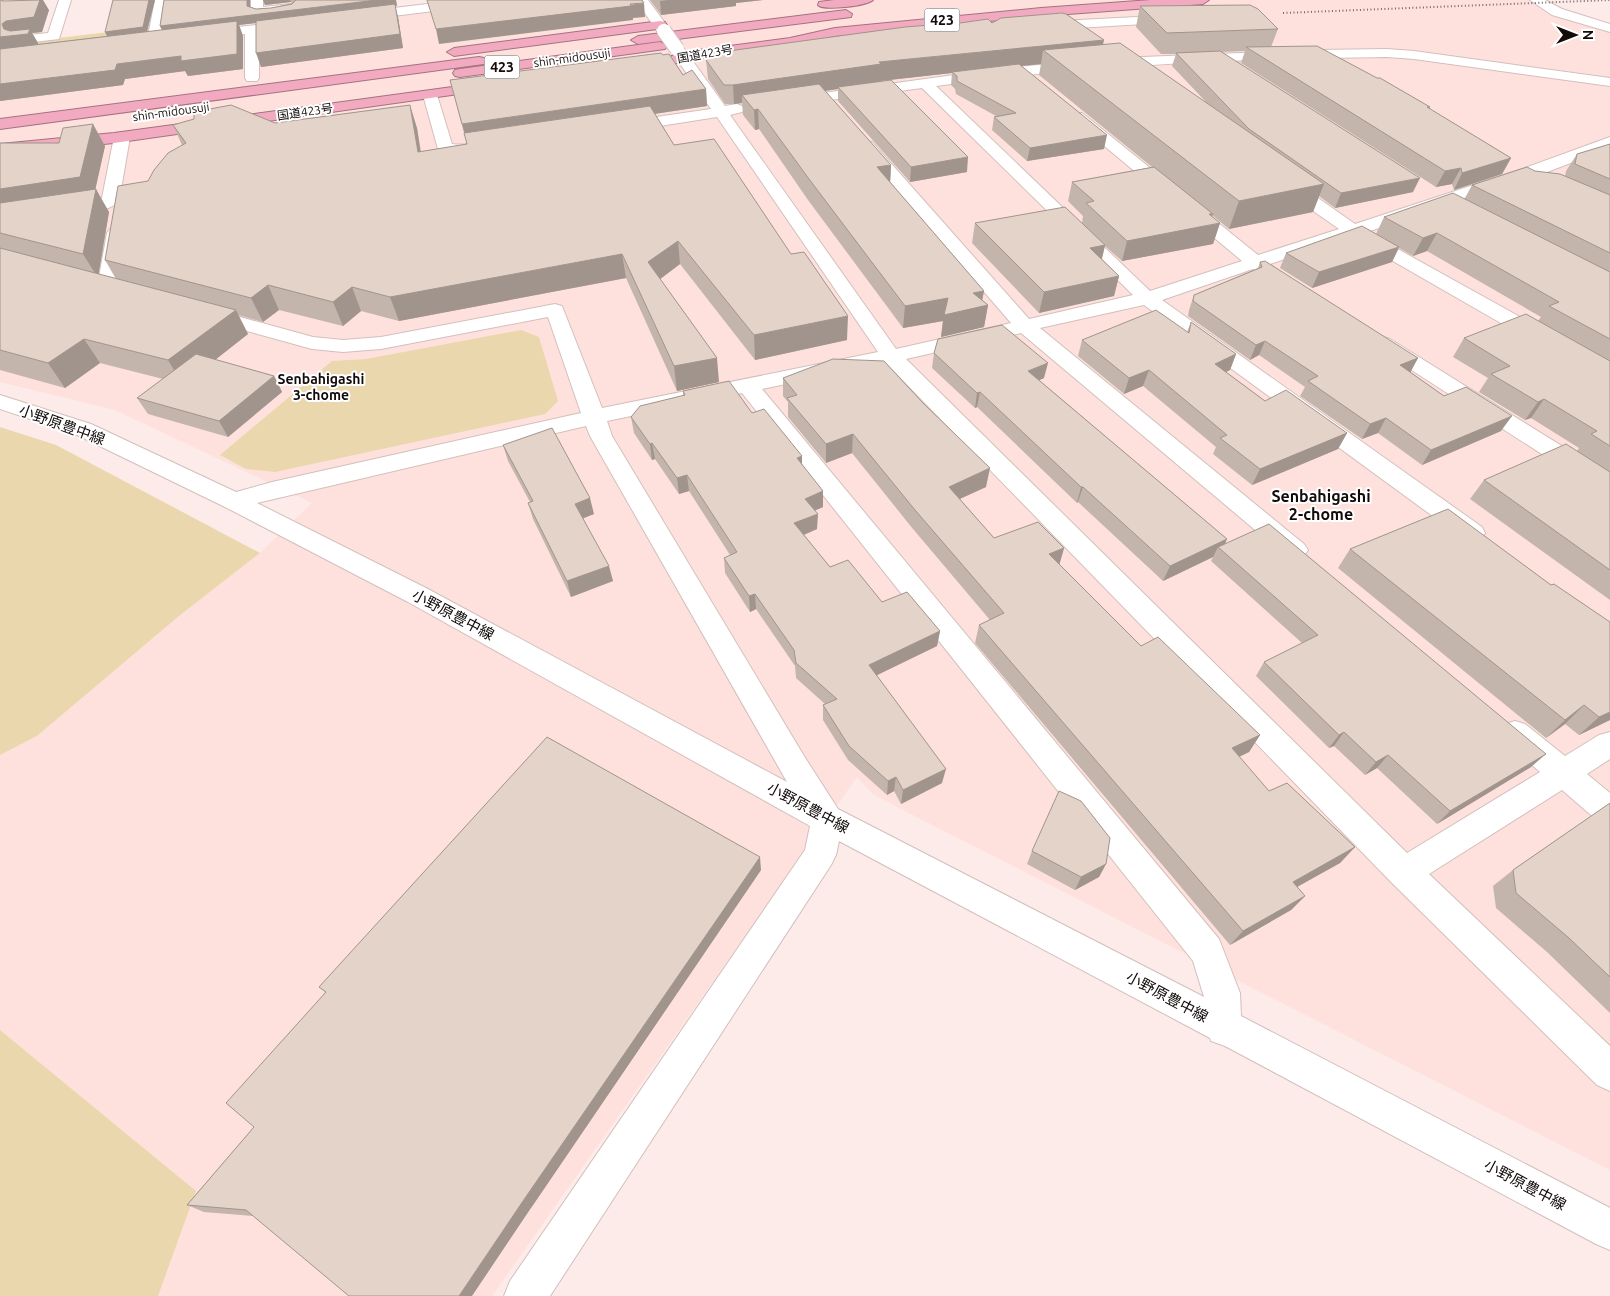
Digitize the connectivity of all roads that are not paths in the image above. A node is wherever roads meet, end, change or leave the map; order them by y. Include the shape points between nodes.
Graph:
1 (65, 0) edge
2 (161, 0) edge
3 (256, 0) edge
4 (492, 0) edge
5 (642, 0) edge
6 (1056, 0) edge
7 (1089, 0) edge
8 (1204, 0) edge
9 (1536, 0) edge
10 (1552, 0) edge
11 (1034, 2) junction
12 (872, 5) edge
13 (305, 6) edge
14 (348, 18) edge
15 (1183, 19) edge
16 (310, 22) edge
17 (1610, 22) edge
18 (1065, 24) junction
19 (1029, 27) edge
20 (662, 28) junction
21 (1610, 28) edge
22 (252, 30) junction
23 (193, 37) edge
24 (154, 41) edge
25 (0, 42) edge
26 (1293, 42) dead end
27 (809, 52) edge
28 (1316, 54) junction
29 (1218, 57) junction
30 (683, 58) junction
31 (1118, 62) junction
32 (1342, 67) edge
33 (626, 68) edge
34 (1021, 70) junction
35 (1243, 73) edge
36 (252, 78) junction
37 (1142, 80) edge
38 (924, 82) junction
39 (1610, 82) edge
40 (508, 84) edge
41 (1044, 89) edge
42 (430, 95) junction
43 (824, 97) junction
44 (777, 104) edge
45 (749, 108) edge
46 (1067, 108) edge
47 (0, 111) edge
48 (720, 112) junction
49 (0, 124) edge
50 (604, 129) edge
51 (0, 135) edge
52 (122, 137) junction
53 (496, 146) edge
54 (1606, 146) edge
55 (0, 149) edge
56 (1512, 163) dead end
57 (1272, 173) edge
58 (1537, 176) junction
59 (1426, 190) dead end
60 (110, 201) junction
61 (1443, 201) junction
62 (1460, 210) edge
63 (0, 222) edge
64 (1352, 231) junction
65 (1256, 263) junction
66 (1281, 279) edge
67 (107, 288) edge
68 (1147, 298) junction
69 (191, 310) edge
70 (1025, 326) junction
71 (1366, 332) edge
72 (891, 356) junction
73 (1610, 376) edge
74 (747, 386) junction
75 (0, 402) edge
76 (594, 417) junction
77 (1610, 487) edge
78 (234, 502) junction
79 (1490, 546) edge
80 (1313, 565) edge
81 (1495, 716) edge
82 (1610, 744) edge
83 (1564, 773) junction
84 (1610, 812) edge
85 (827, 819) junction
86 (1404, 872) junction
87 (1224, 1028) junction
88 (1610, 1072) edge
89 (1610, 1230) edge
90 (526, 1296) edge

1 - 25 street via 54,36
2 - 24 street
3 - 13 street via 257,12
4 - 14 street
5 - 20 street
6 - 11 highway, shin-midousuji / 423
7 - 11 highway
8 - 30 highway, 国道423号 / 423 via 900,24
9 - 21 street via 1557,12
10 - 17 street
11 - 51 highway, shin-midousuji / 423 via 798,28
12 - 20 highway, 423
12 - 49 highway, shin-midousuji / 423
15 - 18 street
16 - 22 street
18 - 19 street
18 - 31 street
20 - 30 street, bridge
20 - 36 highway, 423
22 - 23 street
22 - 36 street
26 - 28 street
27 - 30 street
28 - 29 street
28 - 32 street
28 - 39 street via 1414,55
29 - 31 street
29 - 35 street
30 - 33 highway, 国道423号 / 423
30 - 48 street
31 - 34 street
31 - 37 street
34 - 38 street
34 - 41 street
36 - 47 highway, 423
38 - 43 street
38 - 68 street
40 - 42 highway, 国道423号 / 423
42 - 52 highway, 国道423号 / 423
42 - 53 street via 447,149 466,151
43 - 44 street
43 - 70 street
45 - 48 street
46 - 65 street
48 - 50 street
48 - 72 street
52 - 55 highway, 国道423号 / 423
52 - 60 street
54 - 58 street
56 - 58 street
57 - 64 street
58 - 61 street
59 - 61 street
60 - 63 street via 95,208
60 - 67 street via 120,210
61 - 62 street
61 - 64 street
64 - 65 street
64 - 73 street
65 - 66 street
65 - 68 street
68 - 70 street
68 - 79 street
69 - 76 street via 312,342 343,346 555,310
70 - 72 street
70 - 80 street
71 - 77 street
72 - 74 street
72 - 86 street
74 - 76 street
74 - 87 street via 1207,951 1222,993
75 - 78 street, 小野原豊中線 via 83,429
76 - 78 street via 272,490
76 - 85 street via 606,444
78 - 85 street, 小野原豊中線 via 417,595
81 - 83 street
82 - 83 street
83 - 84 street
83 - 86 street
85 - 87 street, 小野原豊中線
85 - 90 street via 820,855
86 - 88 street
87 - 89 street, 小野原豊中線

